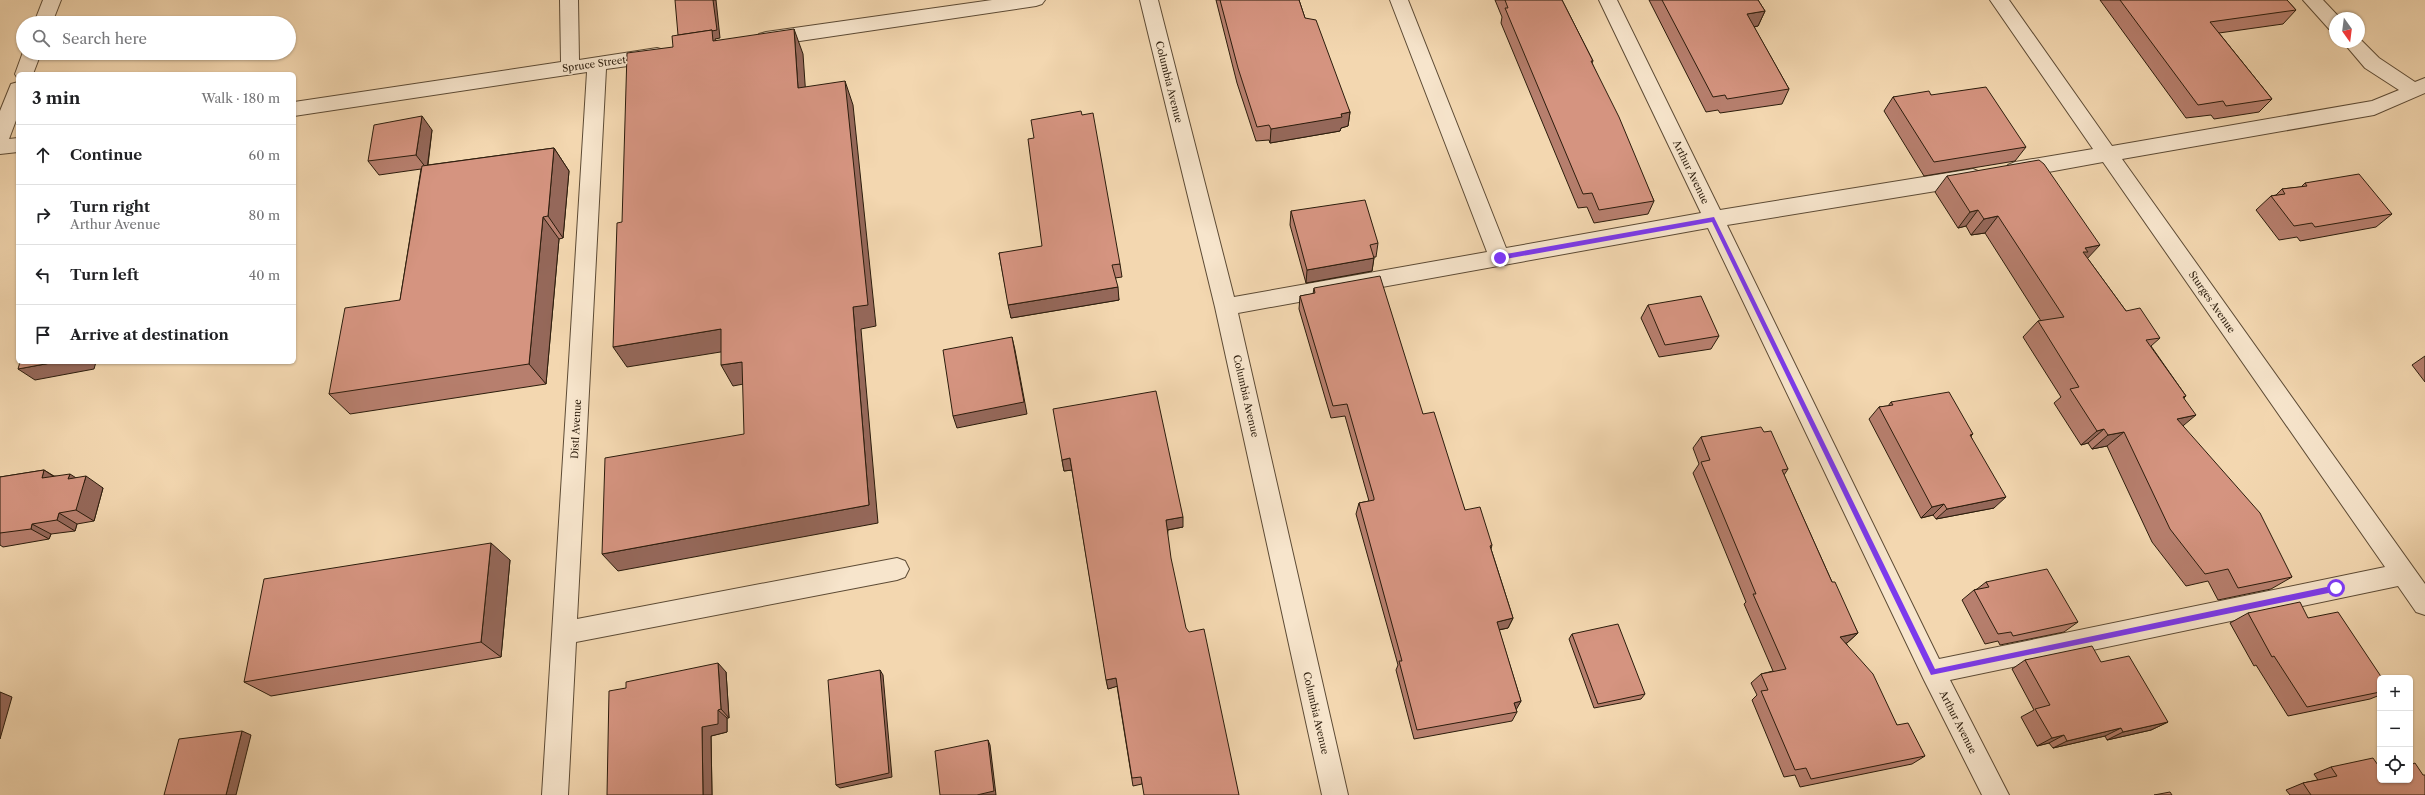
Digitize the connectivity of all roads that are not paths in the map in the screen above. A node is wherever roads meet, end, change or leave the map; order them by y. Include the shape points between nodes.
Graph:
1 (52, 0) edge
2 (569, 0) edge
3 (1036, 0) edge
4 (1149, 0) edge
5 (1399, 0) edge
6 (1608, 0) edge
7 (1999, 0) edge
8 (2312, 0) edge
9 (930, 8) edge
10 (46, 16) edge
11 (2329, 18) edge
12 (745, 42) edge
13 (2358, 48) edge
14 (675, 52) edge
15 (29, 60) edge
16 (597, 64) junction
17 (570, 68) junction
18 (25, 72) edge
19 (2420, 88) edge
20 (16, 95) edge
21 (296, 109) edge
22 (0, 137) edge
23 (16, 145) edge
24 (0, 147) edge
25 (2108, 154) junction
26 (1714, 219) junction
27 (1500, 258) junction
28 (1226, 307) junction
29 (897, 569) dead end
30 (2404, 574) junction
31 (2425, 604) edge
32 (565, 633) junction
33 (1933, 672) junction
34 (555, 795) edge
35 (1335, 795) edge
36 (1996, 795) edge

1 - 10 street
2 - 17 street
3 - 9 street
4 - 28 street, Columbia Avenue
5 - 27 street
6 - 26 street, Arthur Avenue
7 - 25 street, Sturges Avenue
8 - 11 street
9 - 12 street
13 - 19 street via 2372,63
14 - 16 street, Spruce Street
15 - 18 street
16 - 17 street, Spruce Street
16 - 32 street, Distl Avenue
17 - 21 street, Spruce Street
19 - 25 street via 2374,108
20 - 22 street
23 - 24 street
25 - 26 street
25 - 30 street, Sturges Avenue
26 - 27 street
26 - 33 street, Arthur Avenue
27 - 28 street
28 - 35 street, Columbia Avenue
29 - 32 street
30 - 31 street, Sturges Avenue
30 - 33 street
32 - 34 street, Distl Avenue
33 - 36 street, Arthur Avenue

